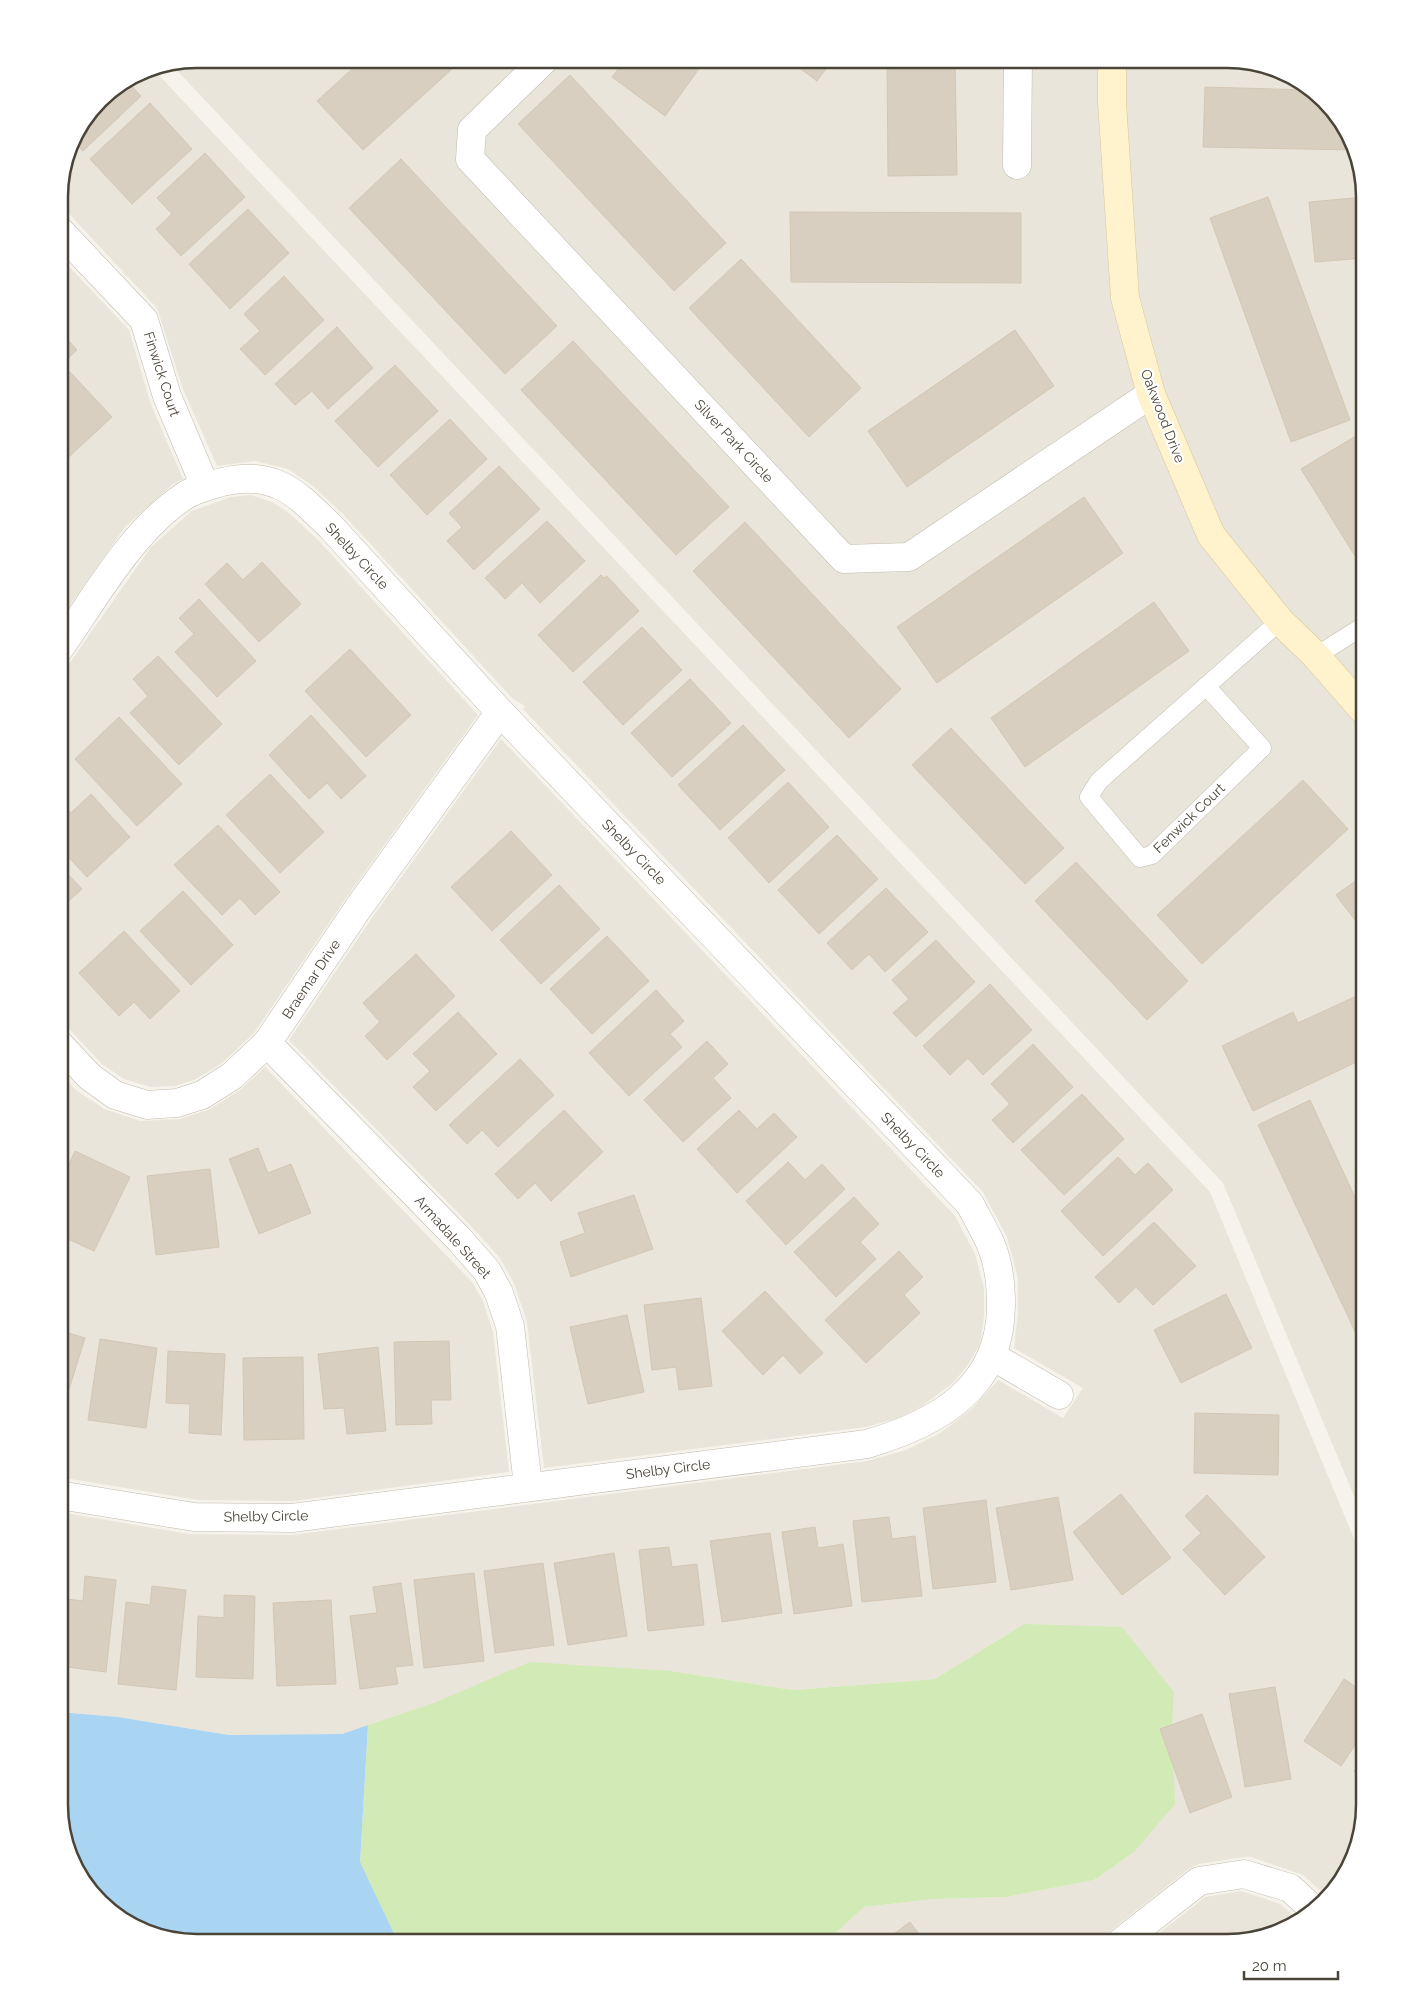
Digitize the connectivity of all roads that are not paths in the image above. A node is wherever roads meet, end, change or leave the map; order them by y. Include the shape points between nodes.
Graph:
1 (536, 68) edge
2 (1018, 68) edge
3 (1112, 68) edge
4 (1017, 165) dead end
5 (68, 240) edge
6 (1151, 394) junction
7 (205, 486) junction
8 (1280, 621) junction
9 (1356, 631) edge
10 (68, 636) edge
11 (1316, 656) junction
12 (1206, 686) junction
13 (1356, 702) edge
14 (500, 712) junction
15 (267, 1043) junction
16 (68, 1054) edge
17 (992, 1356) junction
18 (1059, 1395) dead end
19 (528, 1486) junction
20 (68, 1496) edge
21 (1309, 1905) edge
22 (1133, 1933) edge

1 - 6 street, Silver Park Circle via 472,130 470,159 844,559 908,557
2 - 4 street
3 - 6 street, Oakwood Drive via 1124,298
5 - 7 street, Finwick Court via 144,320 167,396
6 - 8 street, Oakwood Drive via 1212,535
7 - 10 street, Shelby Circle via 184,497 139,536
7 - 14 street, Shelby Circle via 255,478 281,486 301,499 331,527
8 - 11 street, Oakwood Drive
8 - 12 lane, Fenwick Court
9 - 11 lane
11 - 13 street, Oakwood Drive
12 - 12 lane, Fenwick Court via 1099,781 1089,797 1140,858 1152,855 1262,748
14 - 15 street, Braemar Drive
14 - 17 street, Shelby Circle via 970,1204 992,1246 1001,1284 997,1347
15 - 16 street, Braemar Drive via 232,1076 202,1094 176,1103 147,1105 115,1095 90,1078
15 - 19 street, Armadale Street via 487,1271 499,1292 510,1326
17 - 18 street
17 - 19 street, Shelby Circle via 983,1374 964,1395 930,1421 902,1434 867,1444
19 - 20 street, Shelby Circle via 292,1518 194,1517
21 - 22 street via 1290,1888 1244,1874 1199,1881

